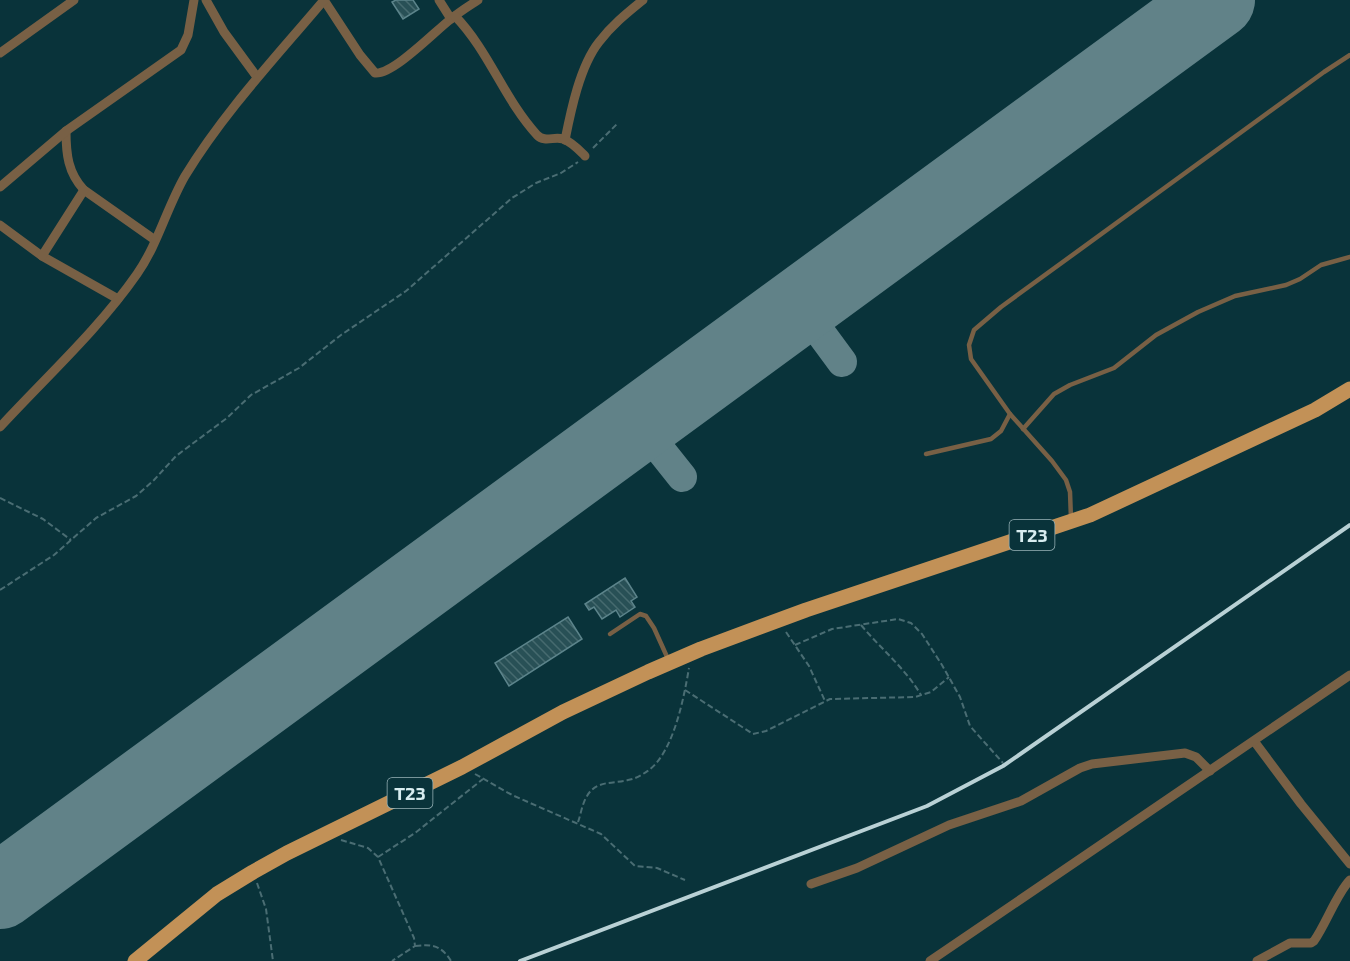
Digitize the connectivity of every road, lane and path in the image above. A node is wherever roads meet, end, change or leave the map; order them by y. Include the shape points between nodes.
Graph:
1 (74, 0) edge
2 (194, 0) edge
3 (206, 0) edge
4 (324, 0) edge
5 (439, 0) edge
6 (478, 0) edge
7 (643, 0) edge
8 (453, 18) junction
9 (1, 51) edge
10 (1350, 55) edge
11 (257, 77) junction
12 (618, 123) dead end
13 (66, 131) junction
14 (565, 140) junction
15 (585, 156) junction
16 (0, 187) edge
17 (84, 190) junction
18 (0, 225) edge
19 (155, 240) junction
20 (42, 256) junction
21 (1350, 257) edge
22 (118, 299) junction
23 (1350, 389) edge
24 (1010, 414) junction
25 (0, 427) edge
26 (1023, 429) junction
27 (926, 454) dead end
28 (0, 498) edge
29 (1071, 521) junction
30 (71, 540) junction
31 (0, 590) edge
32 (776, 621) junction
33 (861, 626) junction
34 (610, 634) dead end
35 (795, 645) junction
36 (692, 653) junction
37 (670, 662) junction
38 (949, 677) junction
39 (1348, 679) edge
40 (685, 690) junction
41 (921, 695) junction
42 (825, 701) junction
43 (1254, 741) junction
44 (1003, 763) dead end
45 (462, 767) junction
46 (1210, 771) junction
47 (483, 779) junction
48 (578, 822) junction
49 (324, 835) junction
50 (378, 857) junction
51 (1350, 864) edge
52 (253, 872) junction
53 (686, 880) dead end
54 (1350, 880) edge
55 (810, 884) dead end
56 (415, 946) junction
57 (135, 961) edge
58 (273, 961) edge
59 (392, 961) edge
60 (451, 961) edge
61 (930, 961) edge
62 (1257, 961) edge

1 - 9 street
2 - 13 street via 188,35 181,50
3 - 11 street
4 - 8 street via 375,73 399,62
4 - 11 street
5 - 8 street
6 - 8 street
7 - 14 street via 616,21 597,44
8 - 14 street via 477,42 519,113 538,136 544,140
10 - 24 lane via 974,330 969,345 971,359
11 - 19 street via 185,176
12 - 15 path
13 - 16 street
13 - 17 street via 69,165
14 - 15 street
15 - 30 path via 512,198 406,291 299,368 251,395 176,456 141,492 96,518
17 - 19 street
17 - 20 street
18 - 20 street
19 - 22 street
20 - 22 street
21 - 26 lane via 1321,265 1286,285 1235,296 1198,312 1140,345 1123,363 1054,394
22 - 25 street
23 - 29 main road, T23 via 1315,410
24 - 26 lane
24 - 27 lane via 991,439
26 - 29 lane via 1066,480
28 - 30 path via 43,519
29 - 32 main road, T23
30 - 31 path
32 - 35 path
32 - 36 main road, T23
33 - 35 path via 832,629
33 - 38 path via 898,620 911,623
33 - 41 path via 906,672
34 - 37 lane via 640,614 646,616
35 - 42 path
36 - 37 main road, T23
36 - 40 path
37 - 45 main road, T23 via 563,712
38 - 41 path
38 - 44 path via 970,726
39 - 43 street
40 - 42 path via 753,734
40 - 48 path via 670,738 655,764 637,777 599,784 592,789
41 - 42 path
43 - 46 street
43 - 51 street
45 - 47 path
45 - 49 main road, T23
46 - 55 street via 1185,753 1092,764 1021,801 949,825 857,868
46 - 61 street
47 - 48 path
47 - 50 path
48 - 53 path via 601,834 635,866 657,868
49 - 50 path via 368,848
49 - 52 main road, T23
50 - 56 path
52 - 57 main road, T23 via 208,900
52 - 58 path via 266,909
54 - 62 street via 1314,941 1290,943
56 - 59 path
56 - 60 path via 440,947

